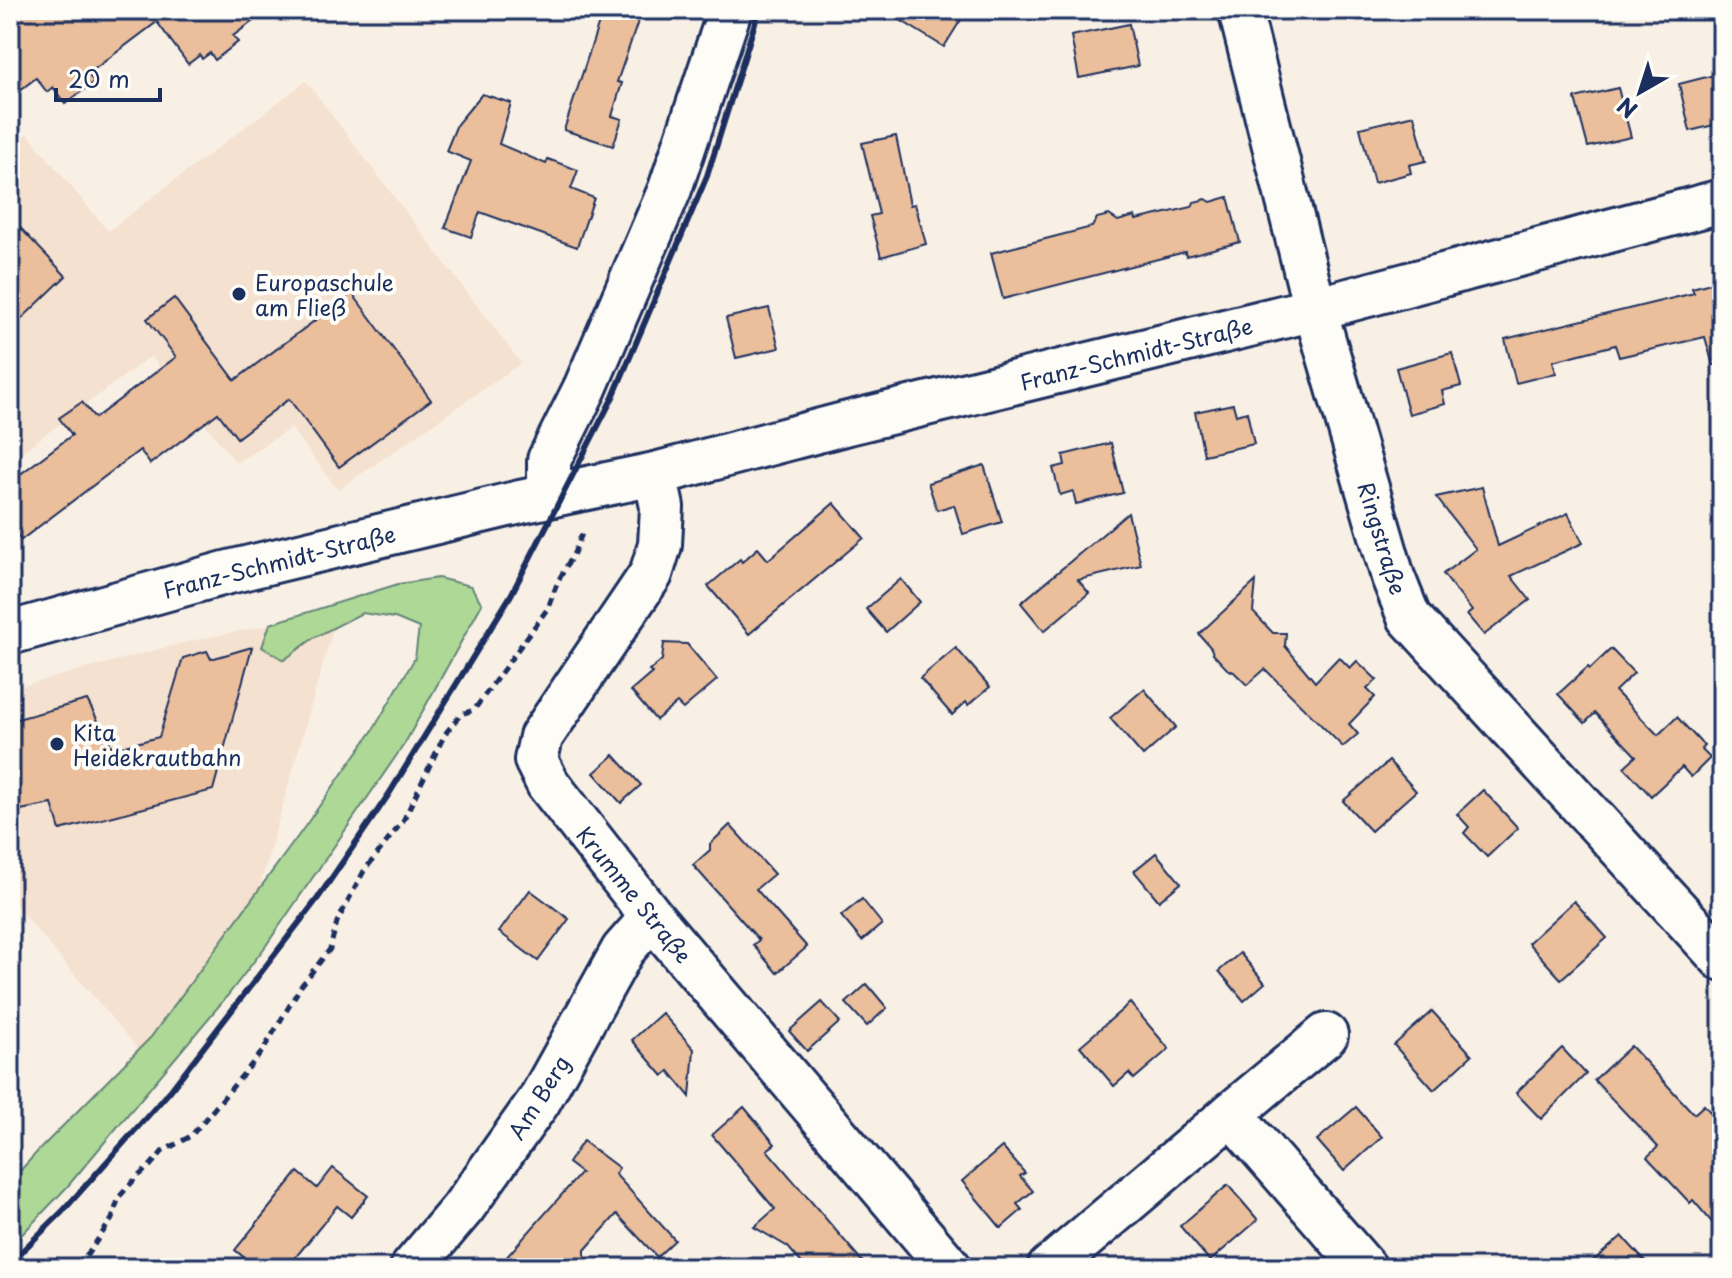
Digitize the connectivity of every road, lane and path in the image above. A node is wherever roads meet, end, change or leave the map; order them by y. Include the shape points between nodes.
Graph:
1 (730, 10) edge
2 (1240, 10) edge
3 (1722, 201) edge
4 (1315, 309) junction
5 (655, 474) junction
6 (549, 496) junction
7 (585, 528) dead end
8 (10, 633) edge
9 (652, 917) junction
10 (1722, 959) edge
11 (1326, 1035) dead end
12 (1231, 1114) junction
13 (78, 1268) edge
14 (412, 1268) edge
15 (950, 1268) edge
16 (1049, 1268) edge
17 (1365, 1268) edge

1 - 6 street via 670,189 549,460
2 - 4 street, Ringstraße
3 - 4 street, Franz-Schmidt-Straße
4 - 5 street, Franz-Schmidt-Straße
4 - 10 street, Ringstraße via 1409,617
5 - 6 street, Franz-Schmidt-Straße
5 - 9 street, Krumme Straße via 662,507 660,545 651,574 541,737 536,760 548,784
6 - 8 street, Franz-Schmidt-Straße via 225,573
7 - 13 path via 548,608 474,710 461,714 445,734 403,821 364,871 337,922 330,949 262,1052 191,1136 163,1151 119,1197 112,1219
9 - 14 street, Am Berg via 623,950 539,1101 463,1208
9 - 15 street, Krumme Straße
11 - 12 street
12 - 16 street
12 - 17 street

